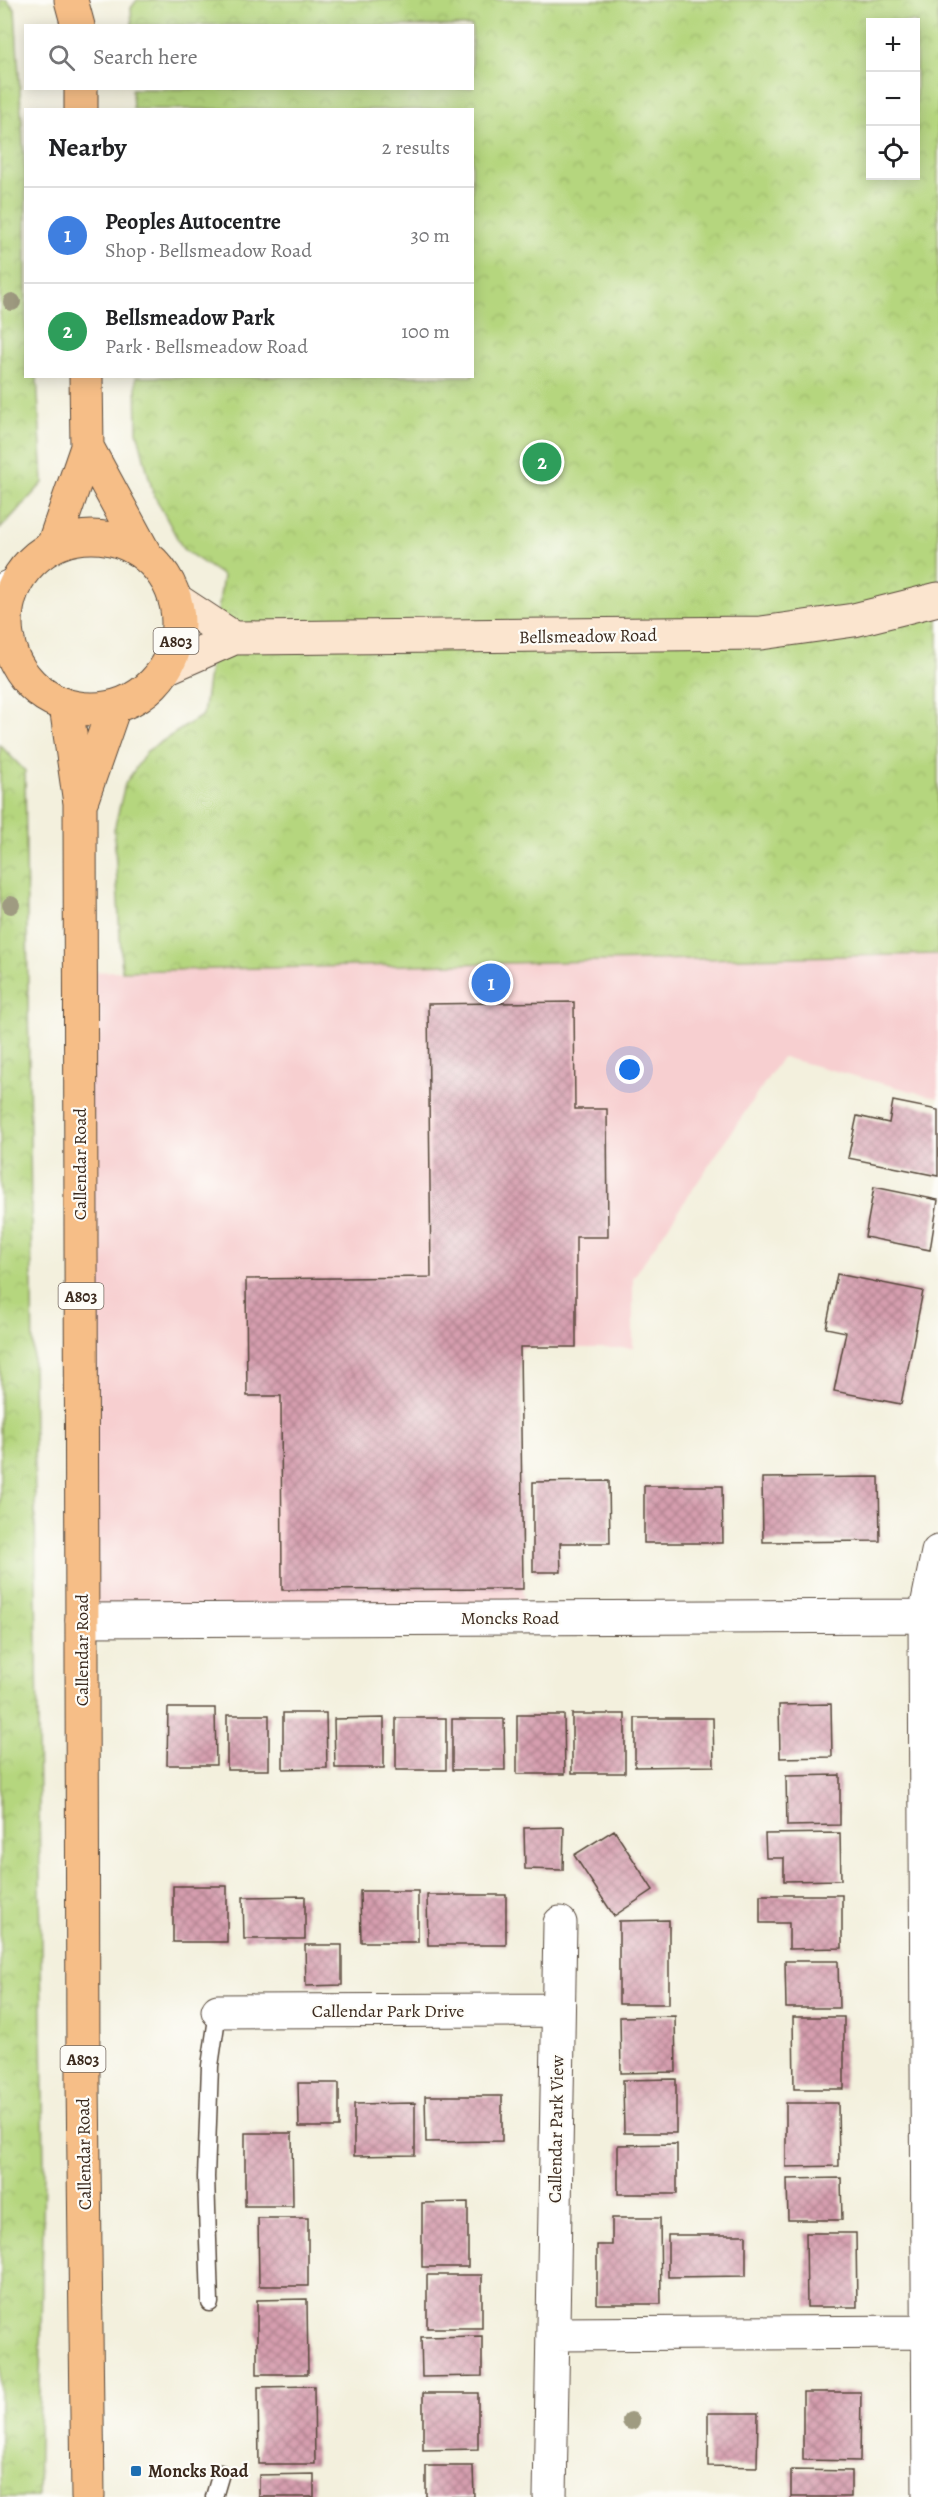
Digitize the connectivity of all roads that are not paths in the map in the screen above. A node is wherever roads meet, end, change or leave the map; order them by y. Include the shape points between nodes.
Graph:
1 (71, 0) edge
2 (87, 0) edge
3 (79, 24) edge
4 (81, 24) edge
5 (81, 90) edge
6 (81, 108) edge
7 (86, 378) edge
8 (87, 447) junction
9 (53, 546) junction
10 (146, 556) junction
11 (8, 588) edge
12 (175, 599) junction
13 (938, 599) edge
14 (234, 638) junction
15 (4, 639) edge
16 (166, 668) junction
17 (66, 706) junction
18 (114, 707) junction
19 (80, 803) junction
20 (938, 1552) edge
21 (931, 1616) edge
22 (82, 1620) junction
23 (560, 1923) dead end
24 (558, 2010) junction
25 (218, 2011) joint
26 (932, 2137) edge
27 (210, 2303) dead end
28 (927, 2332) junction
29 (553, 2334) junction
30 (221, 2473) dead end
31 (88, 2497) edge
32 (214, 2497) edge
33 (550, 2497) edge
34 (929, 2497) edge

1 - 3 main road
2 - 4 main road
5 - 6 main road
7 - 8 main road, A803
8 - 9 main road, A803
8 - 10 main road, A803
9 - 10 main road, A803 via 76,538 101,537 125,543
9 - 11 main road, A803 via 31,562
10 - 12 main road, A803 via 164,575
11 - 15 main road, A803
12 - 14 main road
12 - 16 main road, A803 via 175,646
13 - 14 main road, Bellsmeadow Road via 854,620 761,633
14 - 16 main road, Bellsmeadow Road
15 - 17 main road, A803 via 28,682
16 - 18 main road, A803 via 135,699
17 - 18 main road, A803 via 91,710
17 - 19 main road, Callendar Road / A803
18 - 19 main road, Callendar Road / A803
19 - 22 main road, Callendar Road / A803
20 - 21 street
21 - 22 street, Moncks Road
21 - 26 street
22 - 31 main road, Callendar Road / A803
23 - 24 street, Callendar Park View
24 - 25 street, Callendar Park Drive
24 - 29 street, Callendar Park View
25 - 27 lane via 210,2066 207,2142
26 - 28 street
28 - 29 street
28 - 34 street
29 - 33 street, Callendar Park View
30 - 32 lane

